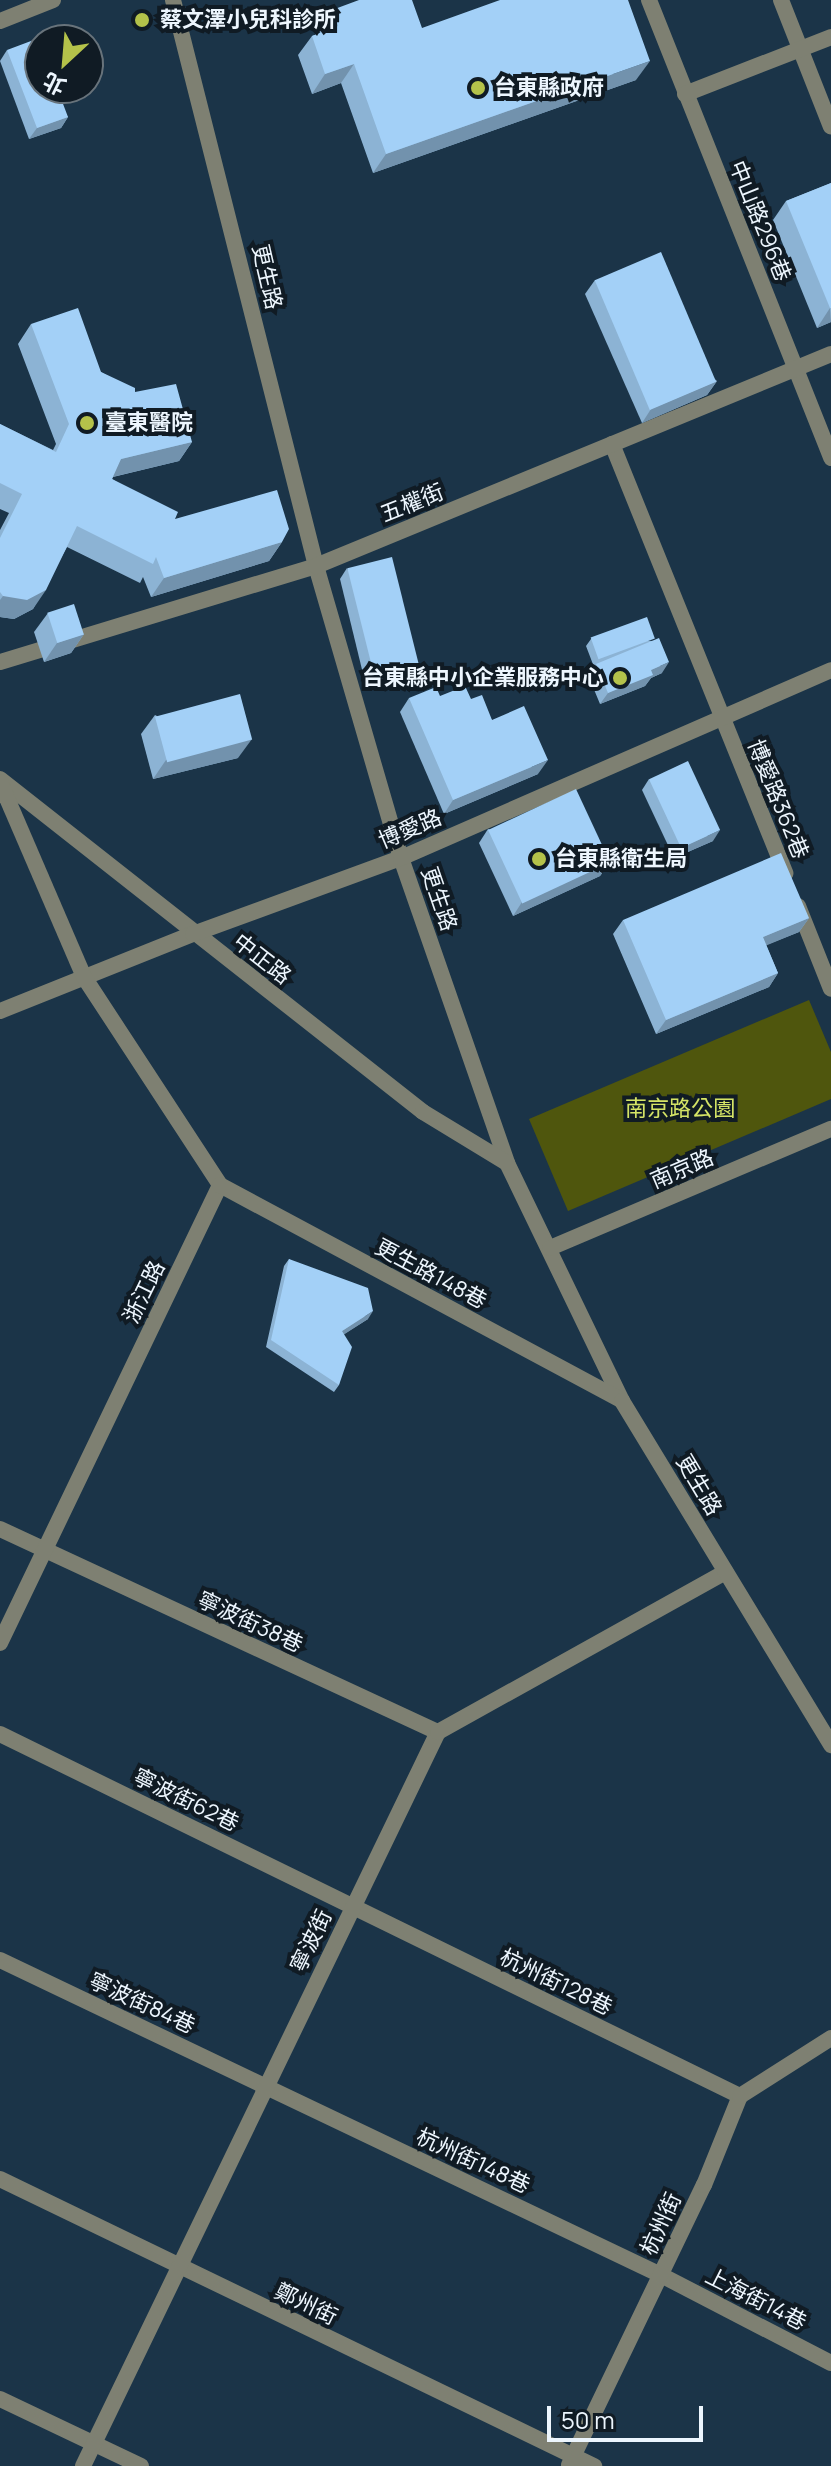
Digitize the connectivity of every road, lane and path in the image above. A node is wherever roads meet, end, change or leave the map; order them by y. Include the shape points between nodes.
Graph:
1 (53, 0) edge
2 (173, 0) edge
3 (649, 0) edge
4 (781, 0) edge
5 (0, 21) edge
6 (831, 37) edge
7 (800, 49) junction
8 (685, 94) junction
9 (831, 127) edge
10 (831, 354) edge
11 (795, 368) junction
12 (612, 444) junction
13 (831, 458) edge
14 (316, 566) junction
15 (0, 662) edge
16 (831, 670) edge
17 (721, 715) junction
18 (0, 780) edge
19 (401, 858) junction
20 (193, 934) junction
21 (827, 968) edge
22 (84, 977) junction
23 (831, 989) edge
24 (0, 1011) edge
25 (831, 1129) edge
26 (507, 1163) junction
27 (220, 1185) junction
28 (550, 1248) junction
29 (622, 1401) junction
30 (0, 1529) edge
31 (44, 1552) junction
32 (725, 1572) junction
33 (0, 1643) edge
34 (438, 1732) junction
35 (0, 1734) edge
36 (831, 1745) edge
37 (353, 1906) junction
38 (0, 1960) edge
39 (831, 2038) edge
40 (265, 2086) junction
41 (740, 2096) junction
42 (0, 2179) edge
43 (179, 2268) junction
44 (661, 2275) junction
45 (831, 2363) edge
46 (0, 2399) edge
47 (94, 2443) junction
48 (571, 2461) edge
49 (83, 2466) edge
50 (141, 2466) edge
51 (594, 2466) edge

1 - 5 street
2 - 14 street, 更生路
3 - 8 street, 中山路296巷
4 - 7 street
6 - 7 street
7 - 8 street
7 - 9 street
8 - 11 street, 中山路296巷
10 - 11 street, 五權街
11 - 12 street, 五權街
11 - 13 street, 中山路296巷
12 - 14 street, 五權街
12 - 17 street, 博愛路362巷
14 - 15 street, 五權街
14 - 19 street, 更生路
16 - 17 street, 博愛路
17 - 19 street, 博愛路
17 - 21 street, 博愛路362巷
18 - 20 street, 中正路
18 - 22 street, 中正路
19 - 20 street, 博愛路
19 - 26 street, 更生路
20 - 22 street, 博愛路
20 - 26 street, 中正路 via 423,1112
21 - 23 street, 博愛路362巷
22 - 24 street, 博愛路
22 - 27 street
25 - 28 street, 南京路
26 - 28 street, 更生路
27 - 29 street, 更生路148巷
27 - 31 street, 浙江路
28 - 29 street, 更生路
29 - 32 street, 更生路
30 - 31 street, 寧波街38巷
31 - 33 street, 浙江路
31 - 34 street, 寧波街38巷
32 - 34 street
32 - 36 street, 更生路
34 - 37 street, 寧波街
35 - 37 street, 寧波街62巷
37 - 40 street, 寧波街
37 - 41 street, 杭州街128巷
38 - 40 street, 寧波街84巷
39 - 41 street
40 - 43 street, 寧波街
40 - 44 street, 杭州街148巷
41 - 44 street, 杭州街
42 - 43 street, 鄭州街
43 - 47 street, 寧波街
43 - 48 street, 鄭州街
44 - 45 street, 上海街14巷
44 - 48 street, 杭州街
46 - 47 street
47 - 49 street, 寧波街
47 - 50 street
48 - 51 street, 鄭州街

